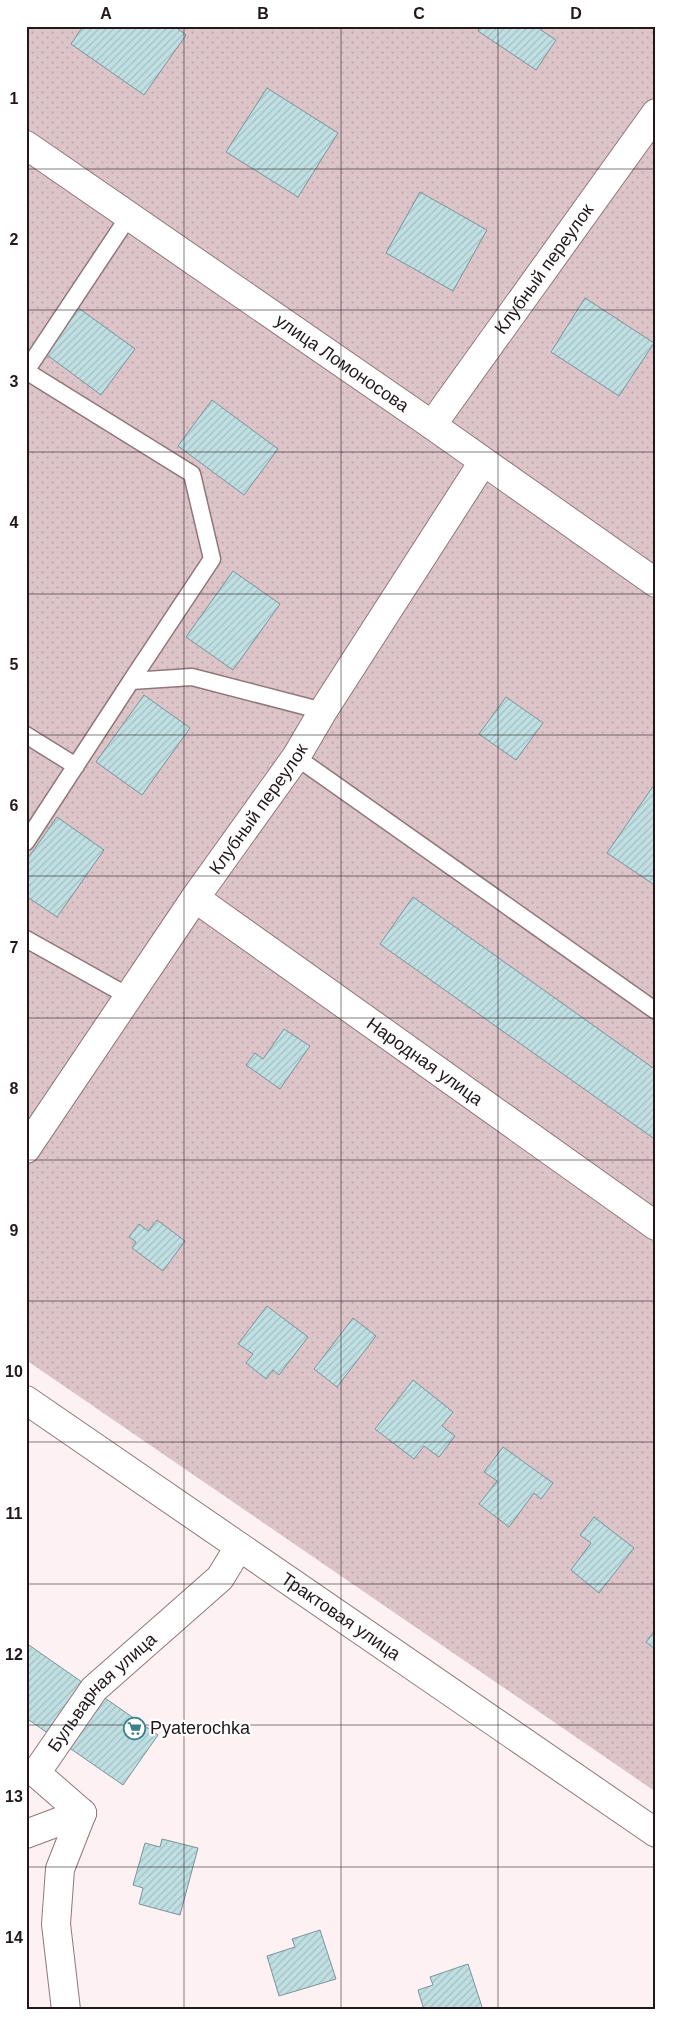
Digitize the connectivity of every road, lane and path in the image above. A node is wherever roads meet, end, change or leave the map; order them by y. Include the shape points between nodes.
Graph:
1 (656, 113) edge
2 (26, 144) edge
3 (129, 216) junction
4 (26, 371) edge
5 (432, 425) junction
6 (483, 462) junction
7 (656, 583) edge
8 (130, 681) junction
9 (323, 711) junction
10 (26, 735) edge
11 (296, 757) junction
12 (76, 766) junction
13 (26, 842) edge
14 (195, 898) junction
15 (26, 939) edge
16 (128, 996) junction
17 (656, 1011) edge
18 (26, 1149) edge
19 (656, 1226) edge
20 (26, 1400) edge
21 (239, 1547) junction
22 (82, 1813) junction
23 (656, 1833) edge
24 (26, 1834) edge
25 (66, 2010) edge

1 - 5 street, Клубный переулок
2 - 3 street, улица Ломоносова
3 - 4 lane
3 - 5 street, улица Ломоносова
4 - 8 lane via 192,474 212,559
5 - 6 street, улица Ломоносова
6 - 7 street, улица Ломоносова
6 - 9 street, Клубный переулок
8 - 9 lane via 192,677
8 - 12 lane
9 - 11 street, Клубный переулок
10 - 12 lane
11 - 14 street, Клубный переулок
11 - 17 lane
12 - 13 lane
14 - 16 street, Клубный переулок
14 - 19 street, Народная улица
15 - 16 lane
16 - 18 street, Клубный переулок
20 - 21 street, Трактовая улица
21 - 22 street, Бульварная улица via 220,1578 94,1689 36,1773
21 - 23 street, Трактовая улица
22 - 24 street
22 - 25 street via 60,1869 56,1924

